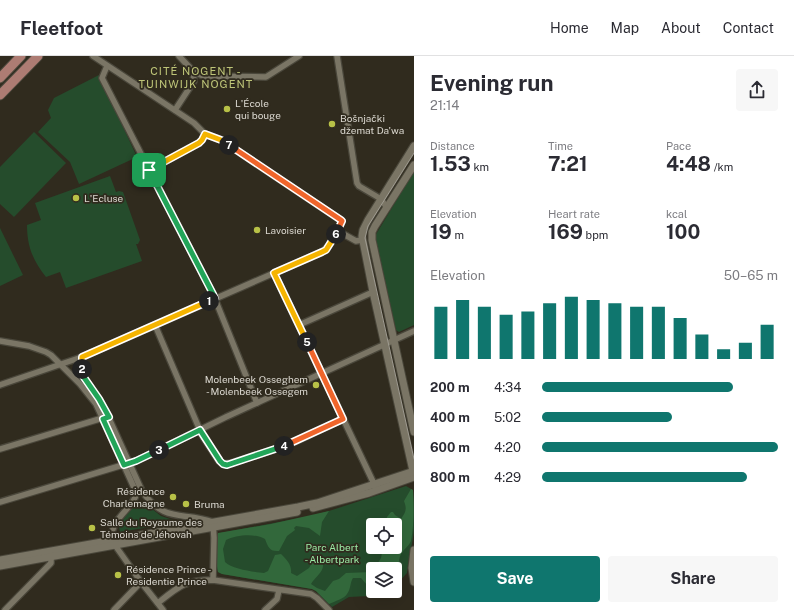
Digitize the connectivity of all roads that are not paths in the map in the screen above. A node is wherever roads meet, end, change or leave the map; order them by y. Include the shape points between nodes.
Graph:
1 (21, 56) edge
2 (38, 56) edge
3 (92, 56) edge
4 (179, 56) edge
5 (299, 56) edge
6 (337, 56) edge
7 (108, 66) junction
8 (193, 71) junction
9 (203, 76) junction
10 (0, 78) edge
11 (194, 81) junction
12 (0, 95) edge
13 (175, 110) junction
14 (205, 134) junction
15 (414, 146) edge
16 (414, 165) edge
17 (149, 170) junction
18 (381, 199) junction
19 (387, 208) junction
20 (338, 231) junction
21 (372, 232) junction
22 (362, 238) junction
23 (274, 273) junction
24 (373, 292) junction
25 (215, 299) junction
26 (155, 325) junction
27 (299, 326) junction
28 (414, 331) edge
29 (0, 341) edge
30 (394, 341) junction
31 (385, 345) junction
32 (82, 357) junction
33 (61, 365) junction
34 (321, 373) junction
35 (0, 385) edge
36 (257, 403) junction
37 (411, 407) edge
38 (106, 418) junction
39 (343, 419) junction
40 (200, 430) junction
41 (414, 432) edge
42 (0, 450) edge
43 (130, 463) junction
44 (124, 465) junction
45 (414, 473) edge
46 (375, 487) junction
47 (148, 498) junction
48 (135, 500) junction
49 (0, 502) edge
50 (213, 525) junction
51 (114, 543) junction
52 (414, 550) edge
53 (51, 554) junction
54 (0, 560) edge
55 (0, 566) edge
56 (213, 580) junction
57 (141, 582) junction
58 (414, 582) edge
59 (279, 590) junction
60 (158, 603) junction
61 (6, 610) edge
62 (114, 610) edge
63 (163, 610) edge
64 (265, 610) edge
65 (329, 610) edge

1 - 10 main road
2 - 12 main road
3 - 7 street
4 - 8 street
5 - 9 street via 266,77
6 - 18 street via 357,183
7 - 13 street
7 - 17 street via 102,78
8 - 9 street
8 - 11 street
9 - 11 street
11 - 13 street
13 - 14 street
14 - 17 street via 199,143
14 - 20 street via 221,140 342,221
15 - 18 street
16 - 19 street
17 - 25 street
18 - 19 street
18 - 22 street via 363,230
19 - 21 street
20 - 22 street via 356,241
20 - 23 street via 326,250
21 - 22 street
21 - 30 street
22 - 24 street
23 - 25 street
23 - 27 street
24 - 27 street
24 - 31 street
25 - 26 street
25 - 36 street
26 - 32 street
26 - 40 street
27 - 34 street
28 - 30 street
29 - 33 street via 46,352
30 - 31 street
30 - 37 street
31 - 34 street
31 - 45 street
32 - 33 street
32 - 38 street via 83,376 99,399
33 - 35 street
33 - 38 street via 89,394
34 - 36 street
34 - 39 street
36 - 40 street
37 - 41 street
38 - 42 street
38 - 43 street
38 - 44 street
39 - 40 street via 297,441 227,465 220,461
39 - 46 street
40 - 43 street
43 - 44 street
43 - 47 street via 142,491
44 - 48 street via 136,492
44 - 49 street
45 - 46 street
46 - 50 street via 272,515
47 - 48 street
47 - 50 street via 167,513 204,519
48 - 51 street via 118,520 111,534
50 - 51 street
50 - 56 street
51 - 53 street
51 - 57 street
52 - 58 street
53 - 54 street
53 - 55 street
53 - 61 street via 51,563
56 - 59 street
56 - 60 street via 198,580 185,584
57 - 60 street
57 - 62 street
59 - 64 street via 277,599
59 - 65 street via 311,594
60 - 63 street

